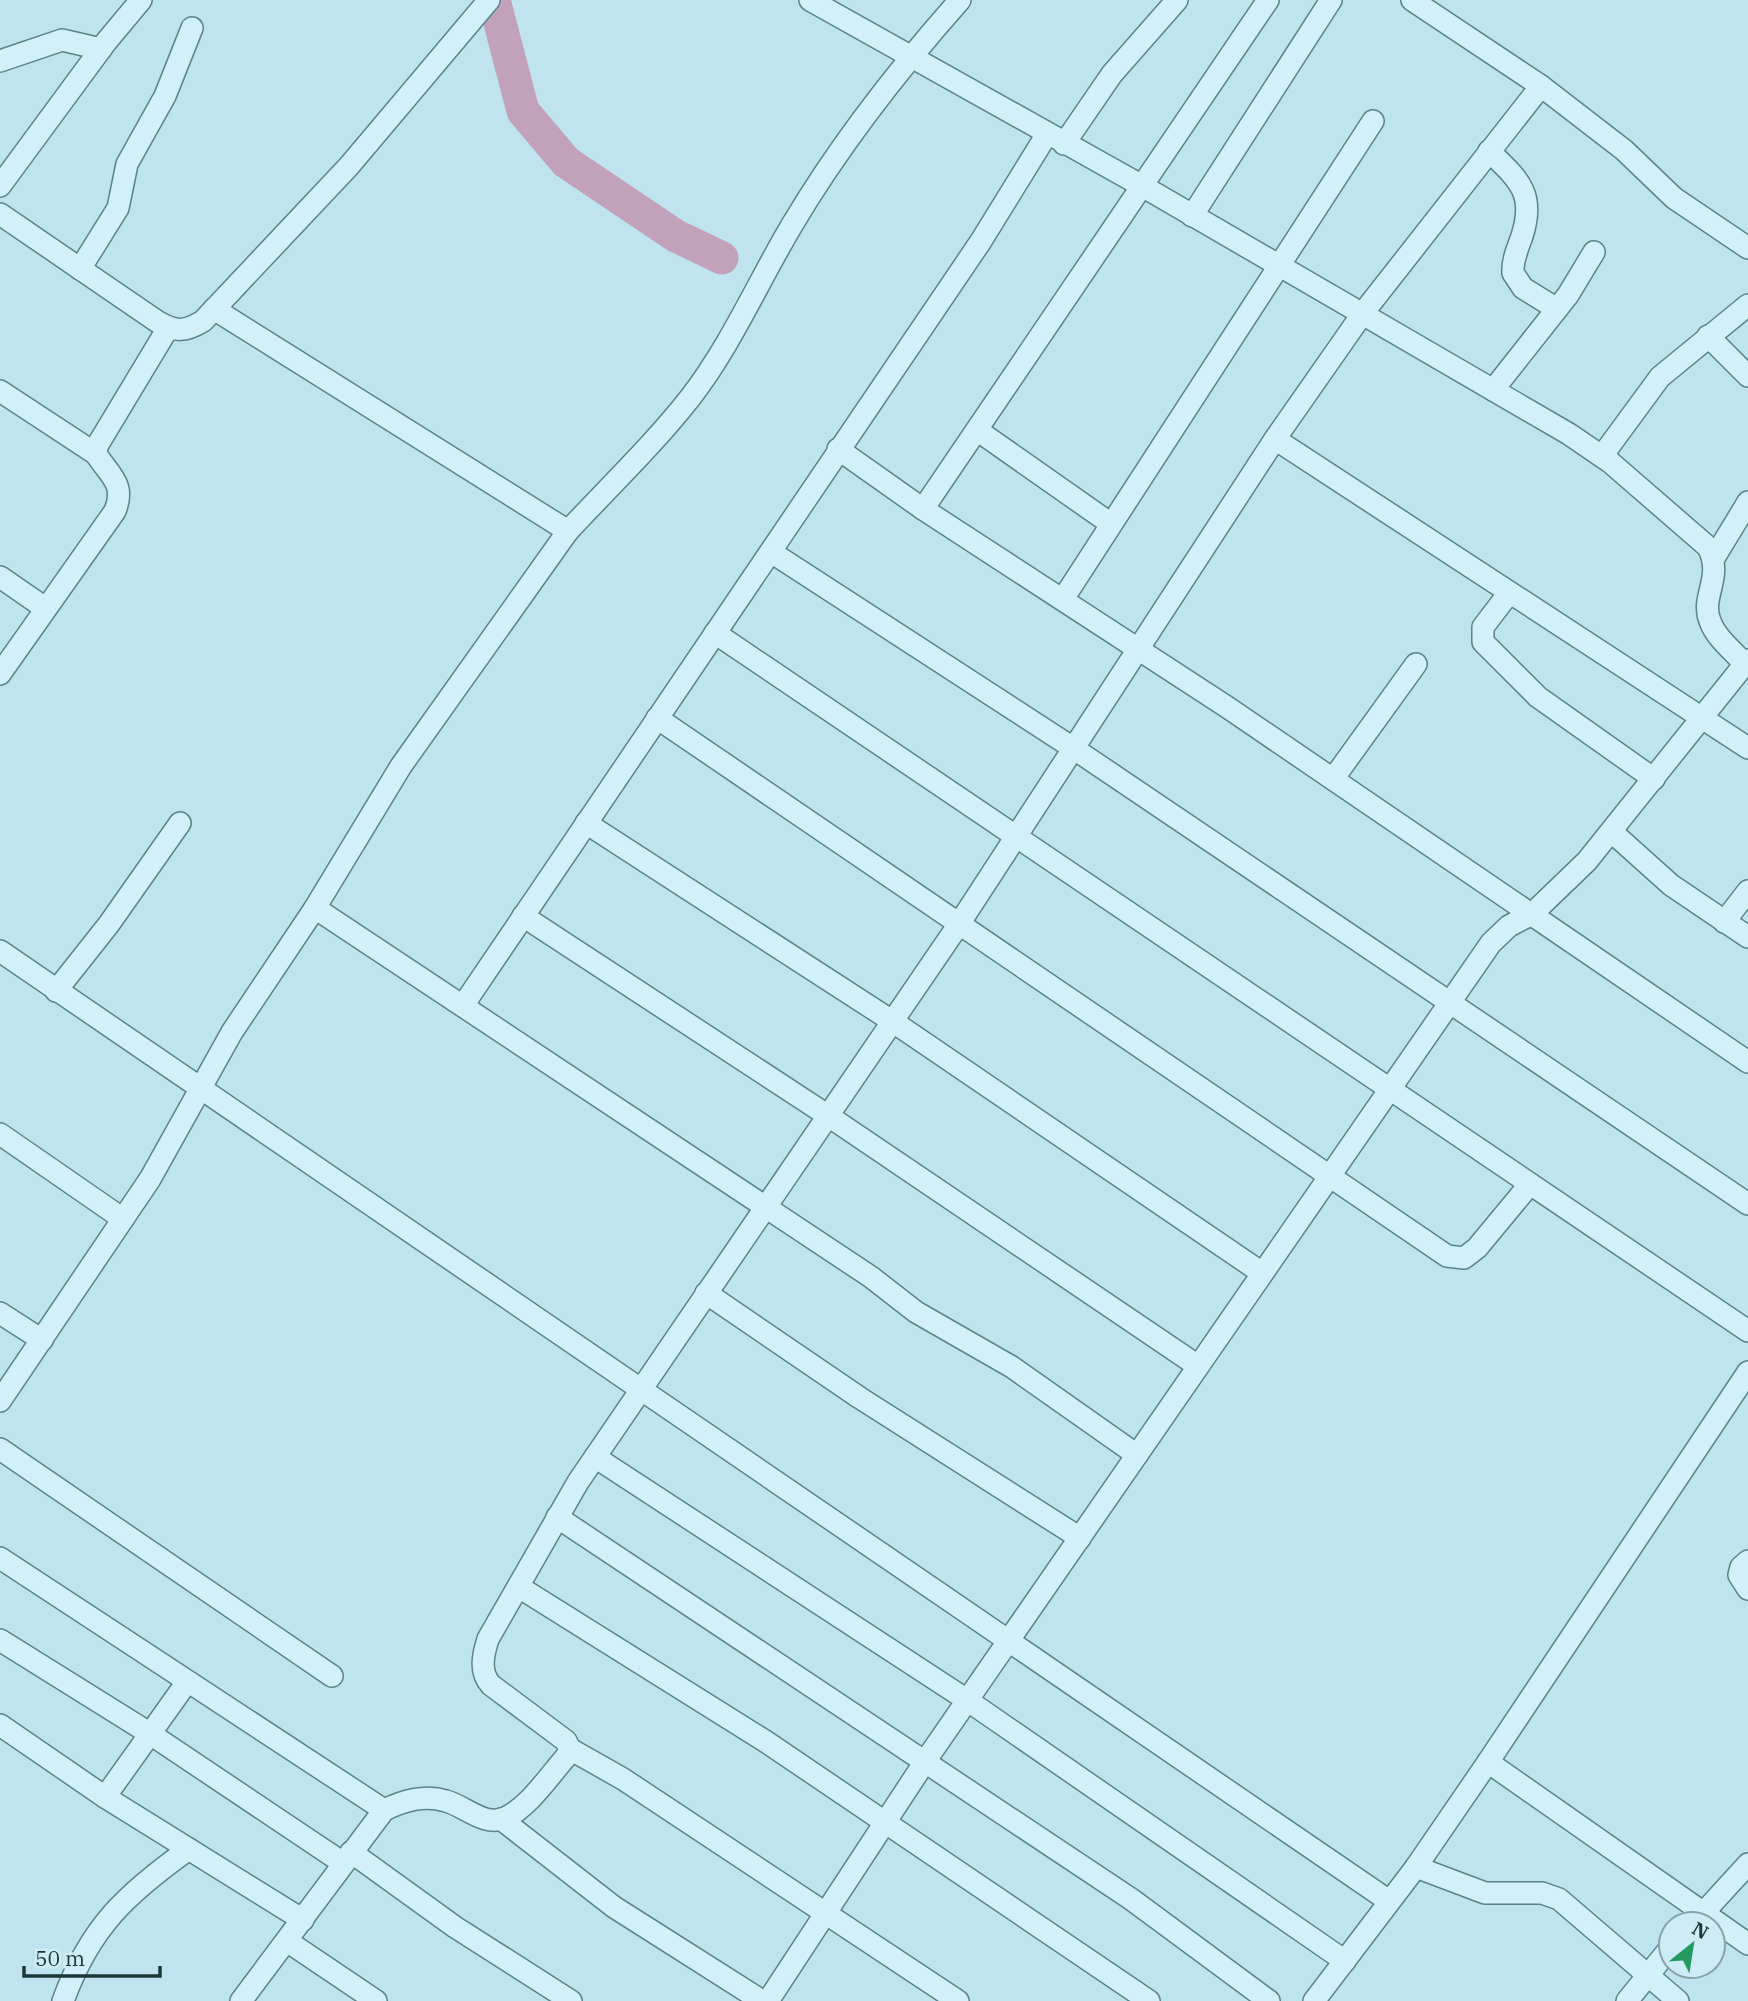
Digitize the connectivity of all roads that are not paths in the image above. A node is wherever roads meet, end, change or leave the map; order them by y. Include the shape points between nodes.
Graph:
1 (141, 0) edge
2 (810, 0) edge
3 (960, 0) edge
4 (1177, 0) edge
5 (1268, 0) edge
6 (1331, 0) edge
7 (1412, 0) edge
8 (481, 3) edge
9 (192, 28) dead end
10 (101, 49) junction
11 (912, 55) junction
12 (0, 61) edge
13 (1541, 86) junction
14 (1373, 121) dead end
15 (1056, 139) junction
16 (1489, 151) junction
17 (0, 186) edge
18 (1144, 187) junction
19 (0, 214) edge
20 (1192, 216) junction
21 (1748, 248) edge
22 (1594, 252) dead end
23 (1277, 265) junction
24 (80, 269) junction
25 (1748, 305) edge
26 (214, 309) junction
27 (1557, 309) junction
28 (1363, 313) junction
29 (168, 328) junction
30 (1708, 336) junction
31 (1748, 376) edge
32 (1493, 390) junction
33 (0, 391) edge
34 (977, 430) junction
35 (1275, 439) junction
36 (838, 449) junction
37 (96, 454) junction
38 (1602, 456) junction
39 (1748, 502) edge
40 (923, 509) junction
41 (1111, 524) junction
42 (568, 531) junction
43 (771, 552) junction
44 (1714, 558) junction
45 (0, 578) edge
46 (1509, 593) junction
47 (1063, 599) junction
48 (45, 608) junction
49 (715, 633) junction
50 (1140, 649) junction
51 (1746, 662) edge
52 (1416, 664) dead end
53 (1, 670) edge
54 (657, 718) junction
55 (1699, 718) junction
56 (1073, 748) junction
57 (1748, 748) edge
58 (1333, 779) junction
59 (1654, 779) junction
60 (180, 823) dead end
61 (586, 823) junction
62 (1618, 826) junction
63 (1016, 835) junction
64 (1748, 891) edge
65 (315, 908) junction
66 (1532, 914) junction
67 (523, 916) junction
68 (1724, 922) junction
69 (959, 924) junction
70 (1748, 937) edge
71 (0, 951) edge
72 (56, 991) junction
73 (1450, 1000) junction
74 (464, 1004) junction
75 (892, 1021) junction
76 (1748, 1062) edge
77 (1389, 1088) junction
78 (201, 1092) junction
79 (827, 1115) junction
80 (0, 1134) edge
81 (1328, 1177) junction
82 (1530, 1184) junction
83 (1748, 1204) edge
84 (762, 1208) junction
85 (123, 1219) junction
86 (1262, 1273) junction
87 (706, 1293) junction
88 (0, 1313) edge
89 (1748, 1331) edge
90 (42, 1340) junction
91 (1198, 1366) junction
92 (1745, 1380) edge
93 (643, 1390) junction
94 (0, 1401) edge
95 (0, 1449) edge
96 (1137, 1455) junction
97 (595, 1457) junction
98 (557, 1517) junction
99 (1080, 1538) junction
100 (0, 1559) edge
101 (1748, 1560) edge
102 (519, 1587) junction
103 (1748, 1589) edge
104 (0, 1640) edge
105 (1009, 1640) junction
106 (332, 1676) dead end
107 (187, 1682) junction
108 (967, 1700) junction
109 (0, 1725) edge
110 (149, 1734) junction
111 (570, 1749) junction
112 (926, 1760) junction
113 (1488, 1762) junction
114 (105, 1797) junction
115 (383, 1810) junction
116 (501, 1819) junction
117 (884, 1824) junction
118 (189, 1849) junction
119 (347, 1858) junction
120 (1748, 1864) edge
121 (1416, 1867) junction
122 (1390, 1901) junction
123 (1686, 1910) edge
124 (1706, 1910) edge
125 (825, 1914) junction
126 (303, 1920) junction
127 (1727, 1934) edge
128 (287, 1941) junction
129 (1748, 1944) edge
130 (1345, 1961) junction
131 (1657, 1964) edge
132 (1648, 1975) junction
133 (63, 2001) edge
134 (241, 2001) edge
135 (376, 2001) edge
136 (571, 2001) edge
137 (762, 2001) edge
138 (768, 2001) edge
139 (958, 2001) edge
140 (1149, 2001) edge
141 (1269, 2001) edge
142 (1314, 2001) edge
143 (1627, 2001) edge
144 (1678, 2001) edge

1 - 10 street
2 - 11 street
3 - 11 street
4 - 15 street
5 - 18 street
6 - 20 street
7 - 13 street
8 - 26 street via 349,166
9 - 24 street via 165,96 127,164 118,208
10 - 12 street via 61,40
10 - 17 street
11 - 15 street
11 - 42 street via 837,156 690,397
13 - 16 street
13 - 21 street via 1624,150 1674,198
14 - 23 street
15 - 18 street
15 - 36 street
16 - 27 street via 1526,193 1527,222 1513,273 1523,288
16 - 28 street
18 - 20 street
18 - 34 street
19 - 24 street
20 - 23 street
22 - 27 street
23 - 28 street
23 - 41 street
24 - 29 street
25 - 30 street
26 - 29 street via 190,329
26 - 42 street
27 - 32 street
28 - 32 street
28 - 35 street
29 - 37 street via 102,436
30 - 31 street
30 - 38 street via 1660,377
32 - 38 street
33 - 37 street
34 - 40 street
34 - 41 street
35 - 46 street
35 - 50 street
36 - 40 street
36 - 43 street
37 - 48 street via 119,484 119,502
38 - 44 street via 1695,535
39 - 44 street
40 - 47 street
41 - 47 street
42 - 65 street via 401,766
43 - 49 street
43 - 56 street
44 - 51 street via 1707,612 1719,636
45 - 48 street
46 - 55 street
46 - 59 street via 1483,627 1483,642 1538,697
47 - 50 street
48 - 53 street
49 - 54 street
49 - 63 street
50 - 56 street
50 - 58 street
51 - 55 street
52 - 58 street
54 - 61 street
54 - 69 street
55 - 57 street
55 - 59 street
56 - 63 street
56 - 73 street
58 - 66 street
59 - 62 street
60 - 72 street
61 - 67 street
61 - 75 street
62 - 66 street
62 - 68 street via 1671,885
63 - 69 street
63 - 77 street
64 - 68 street
65 - 74 street
65 - 78 street via 232,1032
66 - 73 street via 1491,943
66 - 76 street
67 - 74 street
67 - 79 street
68 - 70 street
69 - 75 street
69 - 81 street
71 - 72 street
72 - 78 street
73 - 77 street
73 - 83 street
74 - 84 street
75 - 79 street
75 - 86 street
77 - 81 street
77 - 82 street
78 - 85 street
78 - 93 street
79 - 84 street
79 - 91 street
80 - 85 street
81 - 82 street via 1458,1259 1477,1248
81 - 86 street
82 - 89 street
84 - 87 street
84 - 96 street via 871,1277 923,1317 1012,1367
85 - 90 street
86 - 91 street
87 - 93 street
87 - 99 street
88 - 90 street
90 - 94 street
91 - 96 street
92 - 113 street
93 - 97 street
93 - 105 street
95 - 106 street
96 - 99 street
97 - 98 street
97 - 108 street
98 - 102 street
98 - 112 street
99 - 105 street
100 - 107 street
101 - 103 street via 1739,1576
102 - 111 street via 488,1639 483,1671 499,1692 558,1734
102 - 117 street via 765,1741
104 - 110 street
105 - 108 street
105 - 122 street
107 - 110 street
107 - 115 street
108 - 112 street
108 - 130 street
109 - 114 street
110 - 114 street
110 - 119 street
111 - 116 street via 520,1807
111 - 125 street via 623,1779
112 - 117 street
112 - 141 street via 1131,1899
113 - 121 street
113 - 123 street
114 - 118 street
115 - 116 street via 416,1798 432,1798 485,1819
115 - 119 street
116 - 137 street via 614,1907
117 - 125 street
117 - 140 street
118 - 126 street
118 - 133 street via 146,1880 109,1916 85,1952
119 - 126 street
119 - 136 street
120 - 124 street
121 - 122 street
121 - 132 street via 1485,1893 1542,1893 1559,1899
122 - 130 street
125 - 138 street
125 - 139 street
126 - 128 street
127 - 129 street
128 - 134 street
128 - 135 street
130 - 142 street
131 - 132 street
132 - 143 street
132 - 144 street

